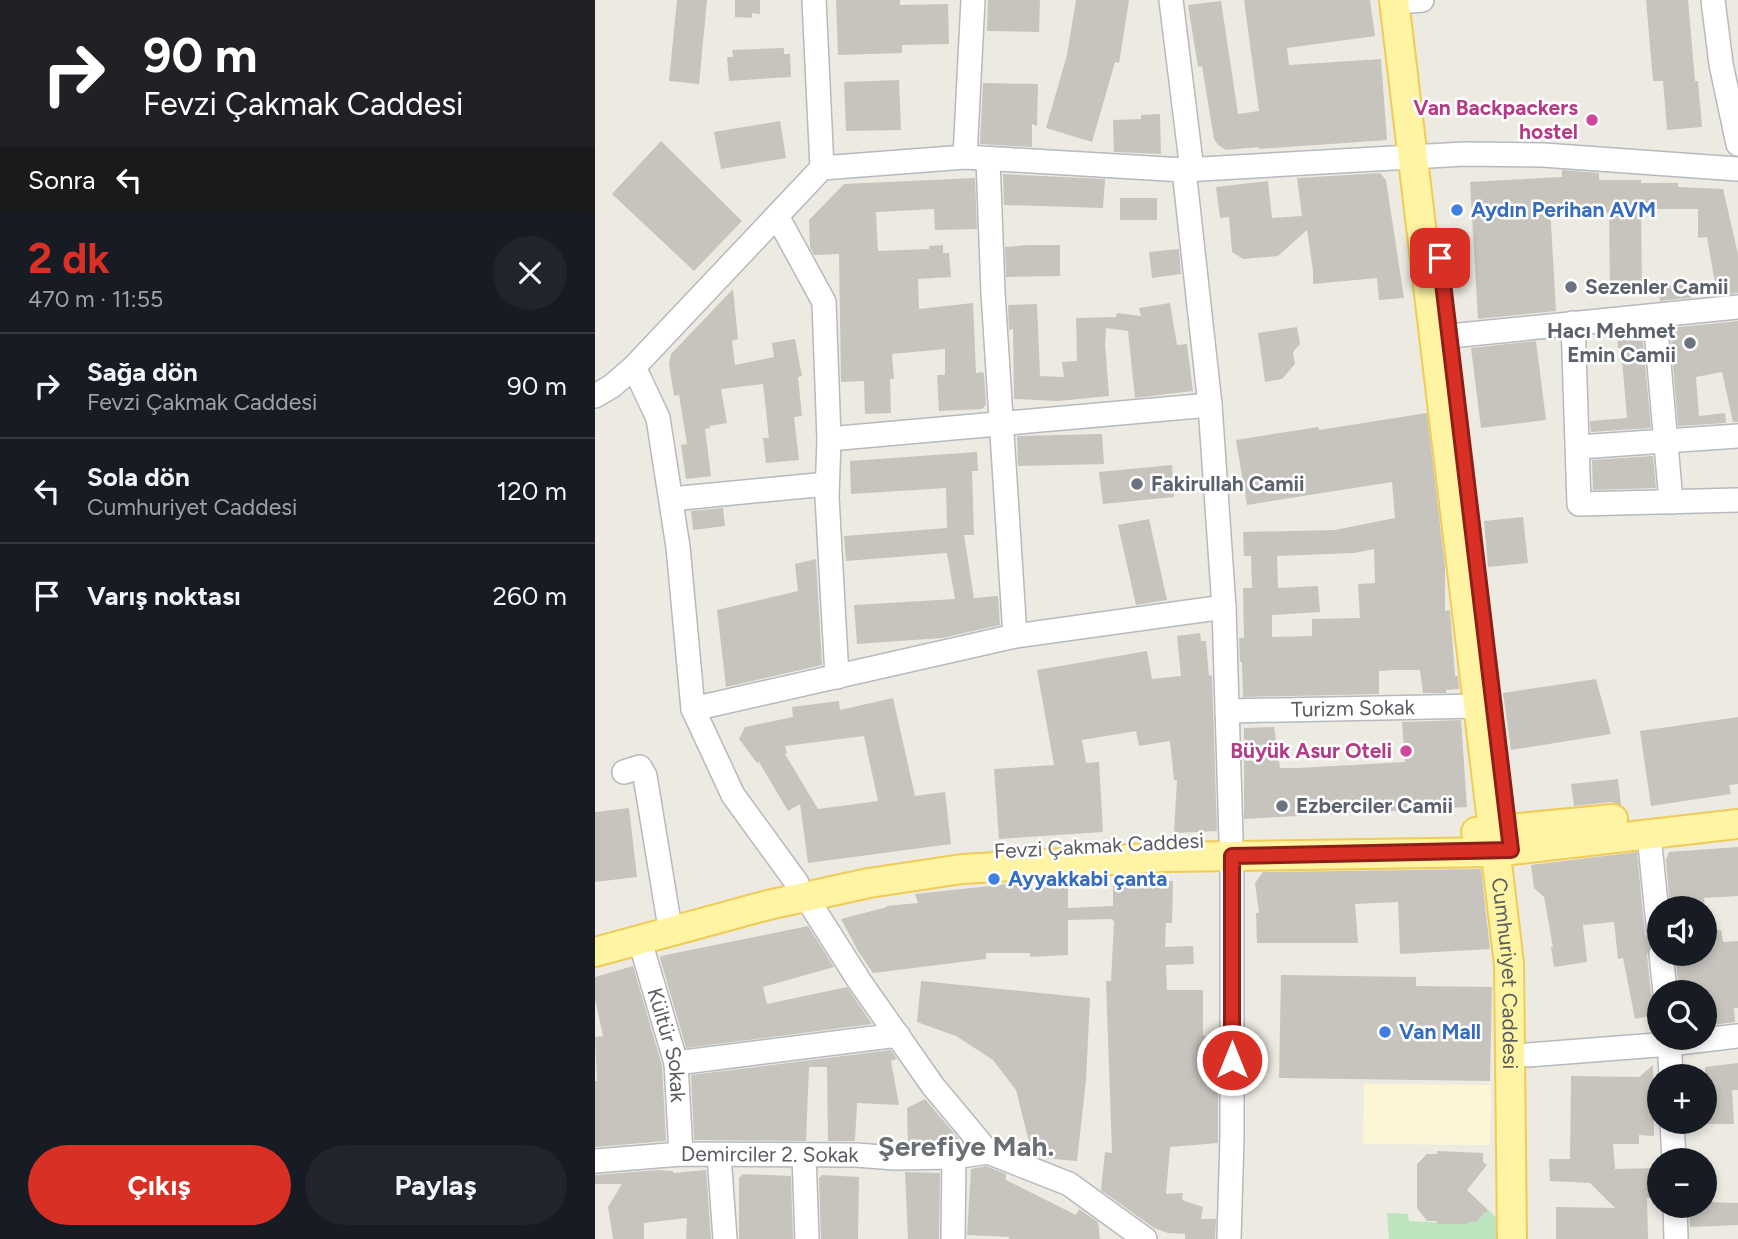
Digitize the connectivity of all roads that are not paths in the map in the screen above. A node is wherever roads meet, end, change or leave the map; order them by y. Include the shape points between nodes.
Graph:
1 (814, 0) edge
2 (972, 0) edge
3 (1171, 0) edge
4 (1394, 0) edge
5 (1412, 0) edge
6 (1422, 0) edge
7 (1713, 0) edge
8 (1738, 144) edge
9 (1419, 155) junction
10 (976, 158) junction
11 (822, 169) junction
12 (1738, 169) edge
13 (1188, 170) junction
14 (777, 216) junction
15 (1738, 307) edge
16 (1655, 317) junction
17 (1573, 324) junction
18 (1450, 336) junction
19 (634, 368) junction
20 (595, 396) edge
21 (1210, 405) junction
22 (1002, 425) junction
23 (1738, 436) edge
24 (829, 439) junction
25 (1666, 441) junction
26 (1579, 447) junction
27 (827, 484) junction
28 (670, 499) junction
29 (1738, 500) edge
30 (1671, 502) junction
31 (1224, 607) junction
32 (1015, 636) junction
33 (837, 677) junction
34 (1478, 706) junction
35 (693, 709) junction
36 (1227, 711) junction
37 (624, 772) dead end
38 (1738, 806) edge
39 (1738, 824) edge
40 (1649, 835) junction
41 (1502, 841) junction
42 (1232, 847) junction
43 (802, 890) junction
44 (1655, 896) edge
45 (668, 916) junction
46 (595, 934) edge
47 (640, 941) junction
48 (595, 952) edge
49 (898, 1035) junction
50 (1738, 1036) edge
51 (1717, 1038) edge
52 (1647, 1043) edge
53 (1528, 1055) junction
54 (676, 1063) junction
55 (988, 1152) junction
56 (681, 1154) junction
57 (719, 1155) junction
58 (804, 1155) junction
59 (954, 1157) junction
60 (595, 1161) edge
61 (1675, 1218) edge
62 (725, 1239) edge
63 (807, 1239) edge
64 (953, 1239) edge
65 (1145, 1239) edge
66 (1229, 1239) edge
67 (1512, 1239) edge
68 (1530, 1239) edge
69 (1676, 1239) edge

1 - 11 street
2 - 10 street
3 - 13 street
4 - 9 main road, Cumhuriyet Caddesi
5 - 6 street
5 - 9 main road, Cumhuriyet Caddesi
7 - 8 street
9 - 12 street via 1543,155
9 - 13 street
9 - 18 main road, Cumhuriyet Caddesi
9 - 34 main road, Cumhuriyet Caddesi
10 - 11 street
10 - 13 street
10 - 22 street via 993,293
11 - 14 street
13 - 21 street
14 - 19 street
14 - 24 street via 824,302
15 - 16 street
16 - 17 street
16 - 25 street
17 - 18 street
17 - 26 street
18 - 41 main road, Cumhuriyet Caddesi
19 - 20 street
19 - 28 street via 658,418
21 - 22 street
21 - 31 street
22 - 24 street
22 - 32 street
23 - 25 street
24 - 27 street
25 - 26 street
25 - 30 street
26 - 30 street via 1579,504
27 - 28 street
27 - 33 street
28 - 35 street
29 - 30 street
31 - 32 street
31 - 36 street
32 - 33 street
33 - 35 street
34 - 36 street, Turizm Sokak
34 - 41 main road, Cumhuriyet Caddesi
35 - 43 street via 733,795
36 - 42 street
37 - 45 street via 640,767 645,776
38 - 41 main road, Fevzi Çakmak Caddesi
39 - 40 main road
40 - 41 main road
40 - 44 street
41 - 42 main road, Fevzi Çakmak Caddesi
41 - 53 main road, Cumhuriyet Caddesi via 1521,931
41 - 67 main road, Cumhuriyet Caddesi via 1509,964
42 - 43 main road, Fevzi Çakmak Caddesi via 954,853 862,866
42 - 66 street
43 - 45 main road, Fevzi Çakmak Caddesi
43 - 47 main road, Fevzi Çakmak Caddesi
43 - 49 street
45 - 46 main road, Fevzi Çakmak Caddesi
47 - 48 main road, Fevzi Çakmak Caddesi
47 - 54 street, Kültür Sokak
49 - 54 street
49 - 55 street
50 - 51 street
52 - 53 street
53 - 68 main road, Cumhuriyet Caddesi
54 - 56 street, Kültür Sokak
55 - 59 street, Demirciler 2. Sokak
55 - 65 street via 1069,1184
56 - 57 street, Demirciler 2. Sokak
56 - 60 street, Demirciler 2. Sokak
57 - 58 street, Demirciler 2. Sokak
57 - 62 street
58 - 59 street, Demirciler 2. Sokak
58 - 63 street
59 - 64 street
61 - 69 street

